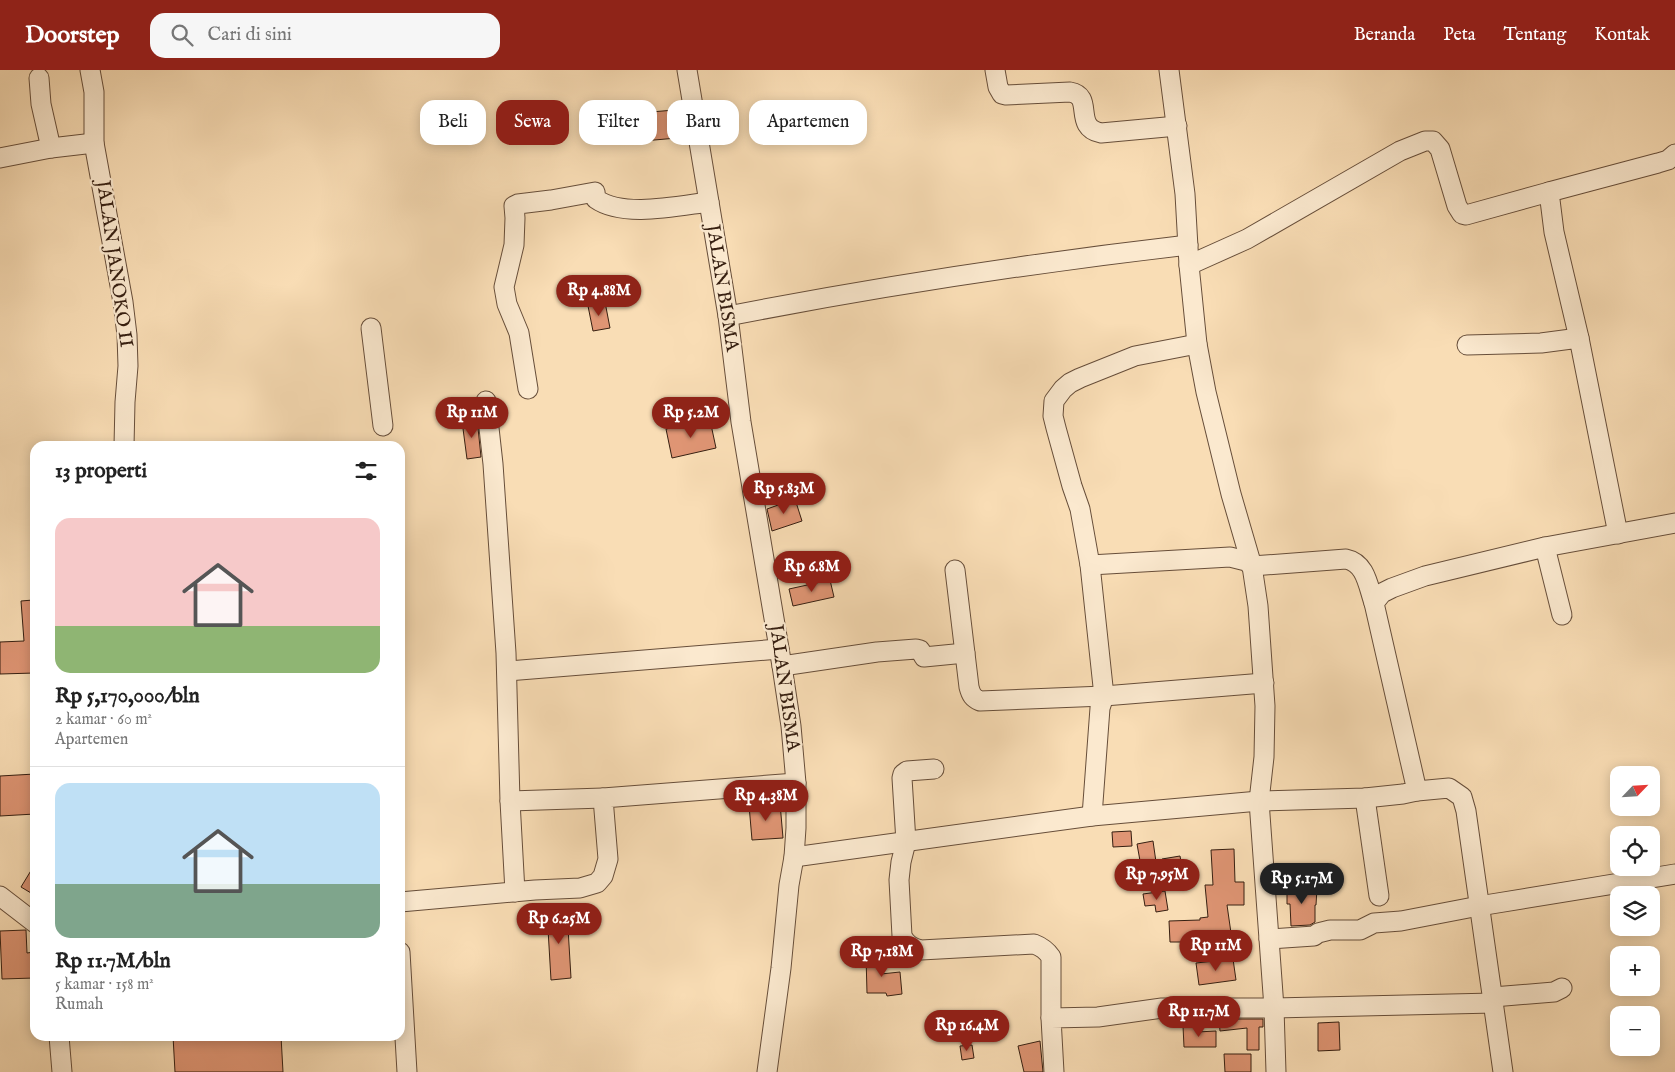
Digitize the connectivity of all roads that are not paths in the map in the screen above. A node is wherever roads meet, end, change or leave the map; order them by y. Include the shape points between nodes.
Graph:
1 (90, 70) edge
2 (687, 70) edge
3 (995, 70) edge
4 (1169, 70) edge
5 (39, 78) dead end
6 (1176, 126) junction
7 (94, 142) junction
8 (50, 148) junction
9 (1675, 154) edge
10 (0, 158) edge
11 (1549, 192) junction
12 (708, 202) junction
13 (1188, 245) junction
14 (1189, 265) junction
15 (728, 316) junction
16 (371, 328) dead end
17 (1579, 338) junction
18 (1198, 344) junction
19 (1467, 345) dead end
20 (528, 390) dead end
21 (486, 401) dead end
22 (383, 426) dead end
23 (124, 441) edge
24 (1675, 523) edge
25 (1618, 534) junction
26 (1545, 547) junction
27 (1090, 565) junction
28 (1252, 566) junction
29 (955, 570) dead end
30 (1374, 603) junction
31 (1562, 615) dead end
32 (965, 654) junction
33 (781, 657) junction
34 (507, 671) junction
35 (1264, 683) junction
36 (1104, 696) junction
37 (934, 769) dead end
38 (796, 783) junction
39 (1417, 791) junction
40 (603, 798) junction
41 (1365, 798) junction
42 (510, 801) junction
43 (1259, 801) junction
44 (1092, 816) junction
45 (906, 842) junction
46 (794, 857) junction
47 (1675, 874) edge
48 (515, 892) junction
49 (0, 896) edge
50 (1379, 896) dead end
51 (405, 902) edge
52 (1480, 906) junction
53 (30, 919) edge
54 (1269, 939) junction
55 (1562, 988) dead end
56 (1494, 1000) junction
57 (1274, 1008) junction
58 (1051, 1018) junction
59 (405, 1038) edge
60 (59, 1041) edge
61 (62, 1072) edge
62 (407, 1072) edge
63 (767, 1072) edge
64 (1054, 1072) edge
65 (1276, 1072) edge
66 (1503, 1072) edge

1 - 7 street, JALAN JANOKO II via 94,92
2 - 12 street, JALAN BISMA
3 - 6 street via 999,91 1006,95 1076,93 1083,103 1085,123 1096,132
4 - 6 street
5 - 8 street
6 - 13 street
7 - 8 street
7 - 23 street, JALAN JANOKO II via 127,335
8 - 10 street
9 - 11 street via 1668,160
11 - 14 street via 1462,214 1440,149 1433,141 1425,140 1247,238
11 - 17 street via 1554,232
12 - 15 street, JALAN BISMA
12 - 20 street via 638,210 602,203 594,192 514,206 514,245 504,287 519,333
13 - 14 street
13 - 15 street via 944,277
14 - 18 street
15 - 33 street, JALAN BISMA via 741,422
16 - 22 street
17 - 19 street
17 - 25 street
18 - 27 street via 1135,356 1070,383 1054,401 1053,416 1080,510
18 - 28 street via 1206,392
21 - 34 street
24 - 25 street
25 - 26 street
26 - 30 street via 1403,582 1382,593
26 - 31 street
27 - 28 street via 1230,557
27 - 36 street
28 - 30 street via 1350,560 1363,570
28 - 35 street
29 - 32 street
30 - 39 street
32 - 33 street via 924,657 916,649
32 - 36 street via 971,693 980,700
33 - 34 street
33 - 38 street, JALAN BISMA
34 - 42 street
35 - 36 street
35 - 43 street via 1264,757
36 - 44 street via 1100,708
37 - 45 street via 903,774
38 - 40 street
38 - 46 street, JALAN BISMA
39 - 41 street
39 - 52 street via 1449,788 1462,797
40 - 42 street
40 - 48 street via 608,859 601,880 580,888
41 - 43 street
41 - 50 street
42 - 48 street
43 - 44 street
43 - 54 street
44 - 45 street
45 - 46 street
45 - 58 street via 899,880 902,936 906,943 921,950 1041,946 1051,957
46 - 63 street, JALAN BISMA
47 - 52 street
48 - 51 street
49 - 53 street
52 - 54 street via 1374,923 1360,930 1330,930 1314,936
52 - 56 street
54 - 57 street
55 - 56 street via 1554,992
56 - 57 street
56 - 66 street
57 - 58 street via 1162,1008 1098,1017
57 - 65 street
58 - 64 street
59 - 62 street
60 - 61 street

